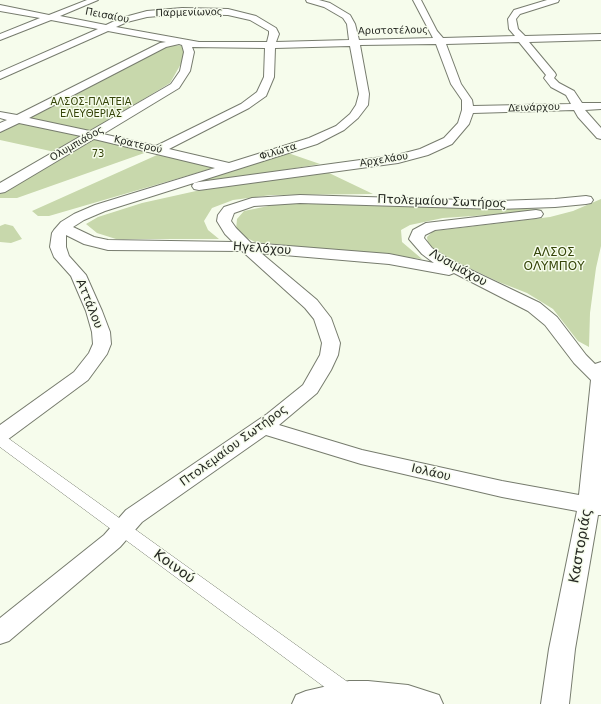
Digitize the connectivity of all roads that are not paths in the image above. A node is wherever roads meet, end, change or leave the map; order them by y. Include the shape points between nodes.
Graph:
1 (10, 0) edge
2 (94, 0) edge
3 (310, 0) edge
4 (418, 0) edge
5 (555, 0) edge
6 (0, 4) edge
7 (0, 8) edge
8 (54, 17) junction
9 (107, 28) junction
10 (601, 36) edge
11 (0, 38) edge
12 (521, 39) junction
13 (440, 41) junction
14 (355, 42) junction
15 (186, 43) junction
16 (271, 45) junction
17 (0, 76) edge
18 (578, 106) junction
19 (601, 106) edge
20 (468, 110) junction
21 (0, 115) edge
22 (18, 119) junction
23 (0, 128) edge
24 (93, 135) junction
25 (601, 135) edge
26 (158, 150) junction
27 (229, 167) junction
28 (0, 189) edge
29 (159, 190) junction
30 (593, 198) joint
31 (63, 228) junction
32 (247, 247) junction
33 (463, 272) junction
34 (600, 371) edge
35 (264, 427) junction
36 (0, 435) edge
37 (0, 440) edge
38 (595, 505) edge
39 (122, 529) junction
40 (0, 633) edge
41 (349, 694) junction
42 (306, 704) edge
43 (429, 704) edge
44 (555, 704) edge

1 - 6 street
2 - 8 street
3 - 14 street, Φιλώτα via 331,7 347,17
4 - 13 street
5 - 12 street via 523,10 514,16 513,26
7 - 8 street, Πεισαίου
8 - 9 street, Πεισαίου
8 - 11 street
9 - 15 street, Πεισαίου
9 - 16 street, Παρμενίωνος via 124,20 151,13 222,12 254,18 264,24 273,31
9 - 17 street, Παρμενίωνος
10 - 12 street, Αριστοτέλους
12 - 13 street, Αριστοτέλους
12 - 18 street via 542,62 553,83 570,93
13 - 14 street, Αριστοτέλους
13 - 20 street via 456,84 467,100
14 - 16 street, Αριστοτέλους
14 - 27 street, Φιλώτα via 364,94 362,105 352,119 317,140
15 - 16 street, Αριστοτέλους via 213,46
15 - 22 street via 163,45
15 - 24 street, Ολυμπιάδος via 189,52 183,77 178,83
16 - 26 street, Παρμενίωνος via 269,78 262,94 209,126
18 - 19 street, Δεινάρχου
18 - 20 street, Δεινάρχου
18 - 25 street via 583,117
20 - 29 street, Αρχελάου via 461,128 448,141 409,157
21 - 22 street, Κρατερού
22 - 23 street
22 - 24 street, Κρατερού
24 - 26 street, Κρατερού
24 - 28 street, Ολυμπιάδος
26 - 27 street, Κρατερού
27 - 29 street, Φιλώτα
29 - 31 street, Φιλώτα via 86,214
30 - 32 street, Πτολεμαίου Σωτήρος via 555,204 498,205 327,199 257,202 229,210 224,218 226,227
30 - 33 street, Λυσιμάχου via 533,214 431,226 418,233 416,240 427,251
31 - 32 street, Ηγελόχου via 89,241 108,245
31 - 36 street, Αττάλου via 58,237 59,252 78,275 94,311 102,344 98,354 81,376
32 - 33 street, Ηγελόχου via 389,258
32 - 35 street, Πτολεμαίου Σωτήρος via 263,264 311,304 322,318 331,343 326,363 310,389
33 - 34 street, Λυσιμάχου via 534,307 551,321 580,359
34 - 38 street, Καστοριάς
35 - 38 street, Ιολάου via 361,457 502,489
35 - 39 street, Πτολεμαίου Σωτήρος via 134,516
37 - 39 street, Κοινού
38 - 44 street, Καστοριάς via 562,649
39 - 40 street, Πτολεμαίου Σωτήρος via 112,541
39 - 41 street, Κοινού
41 - 42 street
41 - 43 street via 387,695

